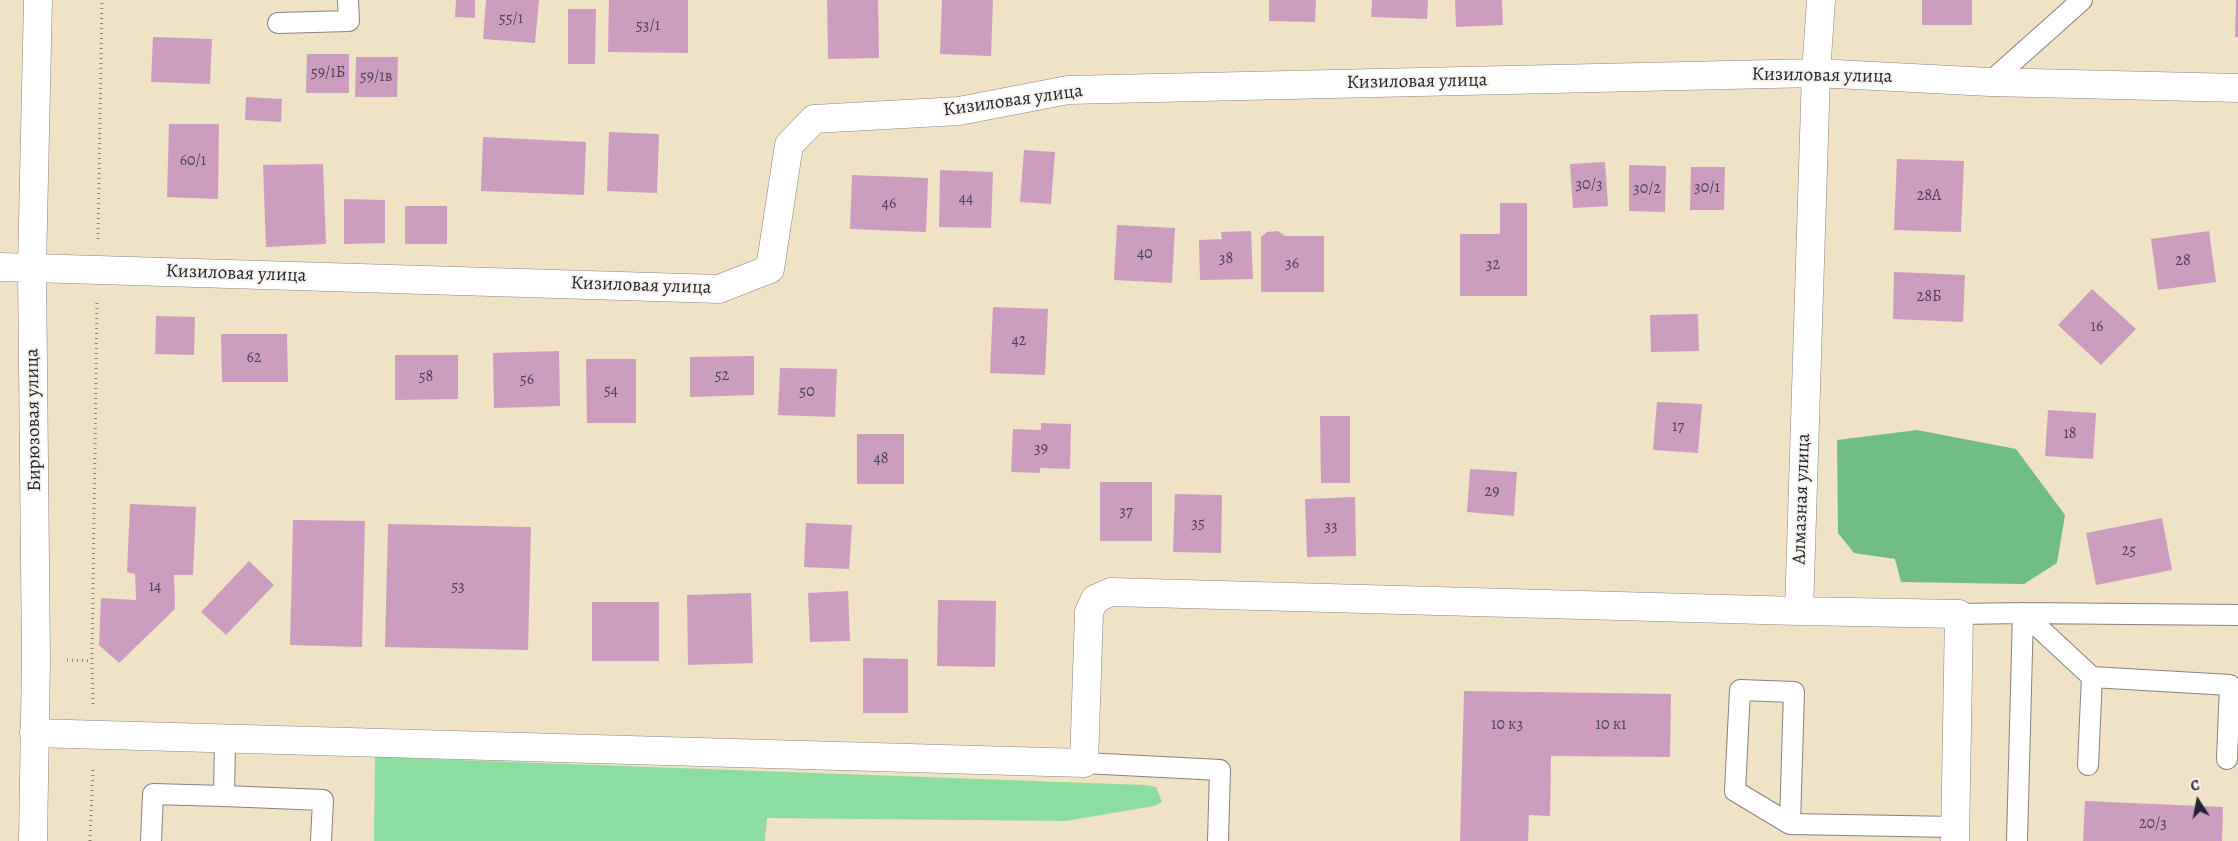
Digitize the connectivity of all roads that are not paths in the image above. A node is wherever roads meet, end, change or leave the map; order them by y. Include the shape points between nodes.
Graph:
1 (38, 0) edge
2 (348, 0) edge
3 (1821, 0) edge
4 (2082, 0) edge
5 (278, 23) dead end
6 (1816, 73) junction
7 (1990, 82) junction
8 (2238, 88) edge
9 (0, 267) edge
10 (32, 267) junction
11 (1799, 611) junction
12 (2023, 613) junction
13 (1959, 614) junction
14 (2238, 615) edge
15 (2092, 677) junction
16 (34, 733) junction
17 (225, 738) junction
18 (2227, 758) dead end
19 (1084, 763) junction
20 (2088, 765) dead end
21 (224, 796) junction
22 (1790, 824) junction
23 (1955, 834) edge
24 (33, 841) edge
25 (151, 841) edge
26 (321, 841) edge
27 (1218, 841) edge
28 (2017, 841) edge

1 - 10 street, Бирюзовая улица
2 - 5 lane via 349,21
3 - 6 street, Алмазная улица
4 - 7 lane
6 - 7 street, Кизиловая улица
6 - 10 street, Кизиловая улица via 1068,90 959,111 814,119 789,145 770,269 719,289
6 - 11 street, Алмазная улица
7 - 8 street, Кизиловая улица
9 - 10 street, Кизиловая улица
10 - 16 street, Бирюзовая улица
11 - 13 street
11 - 19 street via 1112,592 1095,598 1089,612
12 - 13 lane
12 - 14 lane
12 - 15 lane
12 - 28 lane
13 - 23 street
15 - 18 lane via 2230,685
15 - 20 lane
16 - 17 street
16 - 24 street, Бирюзовая улица
17 - 19 street
17 - 21 lane
19 - 27 lane via 1220,770
21 - 25 lane via 153,794
21 - 26 lane via 323,800
22 - 22 lane via 1794,692 1740,690 1735,791
22 - 23 lane

